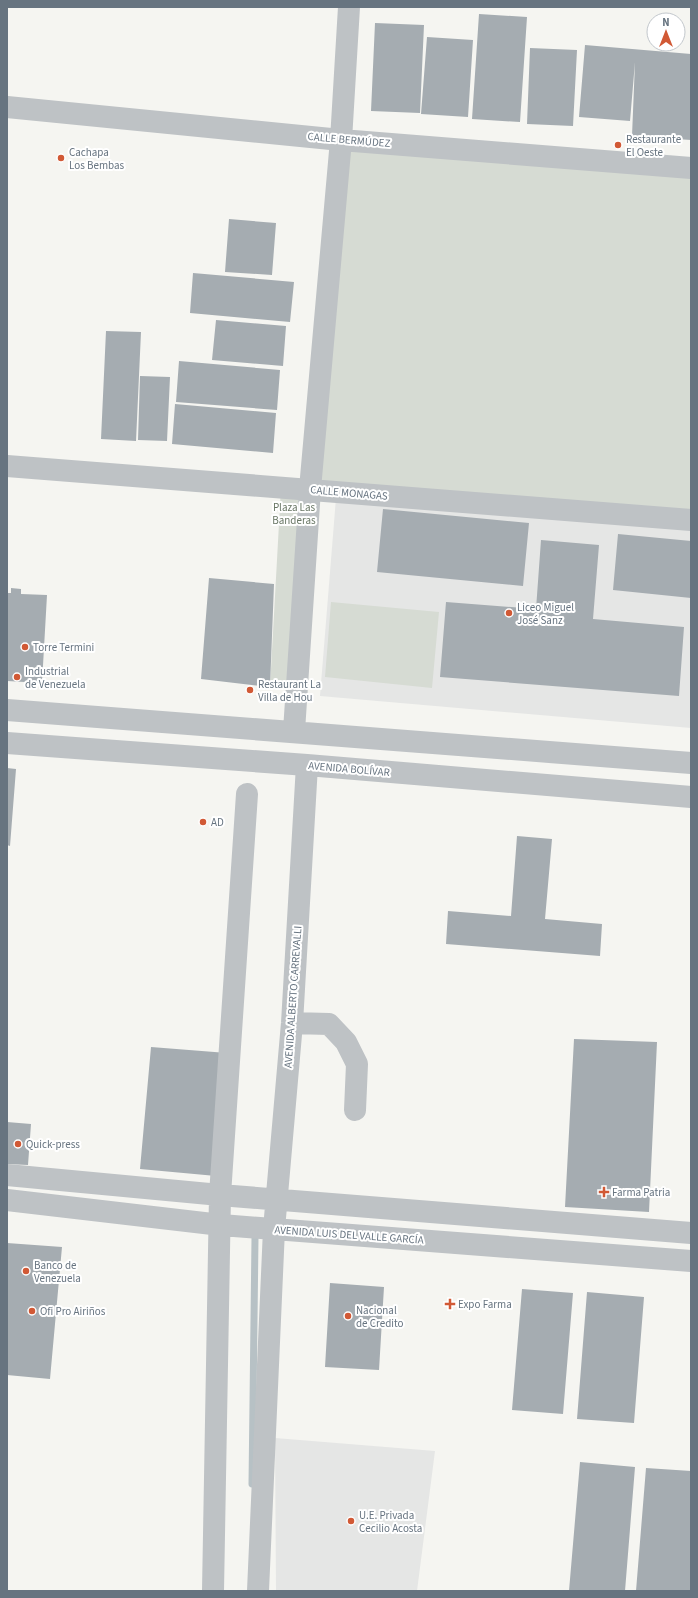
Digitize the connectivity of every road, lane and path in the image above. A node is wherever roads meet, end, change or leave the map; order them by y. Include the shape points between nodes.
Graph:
1 (348, 7) edge
2 (7, 107) edge
3 (341, 140) junction
4 (691, 168) edge
5 (7, 466) edge
6 (310, 489) junction
7 (691, 520) edge
8 (7, 710) edge
9 (294, 732) junction
10 (7, 743) edge
11 (691, 763) edge
12 (307, 765) junction
13 (246, 794) dead end
14 (691, 797) edge
15 (292, 1023) junction
16 (355, 1110) dead end
17 (7, 1175) edge
18 (220, 1195) junction
19 (277, 1199) junction
20 (7, 1200) edge
21 (221, 1225) junction
22 (274, 1229) junction
23 (691, 1233) edge
24 (691, 1261) edge
25 (213, 1591) edge
26 (258, 1591) edge

1 - 3 street
2 - 3 street, CALLE BERMÚDEZ
3 - 4 street, CALLE BERMÚDEZ
3 - 6 street
5 - 6 street, CALLE MONAGAS
6 - 7 street, CALLE MONAGAS
6 - 9 street
8 - 9 street
9 - 11 street
10 - 12 street, AVENIDA BOLÍVAR
12 - 14 street, AVENIDA BOLÍVAR
12 - 15 street, AVENIDA ALBERTO CARREVALLI
13 - 18 street
15 - 16 street via 328,1024 346,1042 357,1064
15 - 19 street, AVENIDA ALBERTO CARREVALLI
17 - 18 street
18 - 19 street
18 - 21 street
19 - 22 street, AVENIDA ALBERTO CARREVALLI
19 - 23 street
20 - 21 street, AVENIDA LUIS DEL VALLE GARCÍA
21 - 22 street, AVENIDA LUIS DEL VALLE GARCÍA
21 - 25 street
22 - 24 street, AVENIDA LUIS DEL VALLE GARCÍA
22 - 26 street, AVENIDA ALBERTO CARREVALLI

